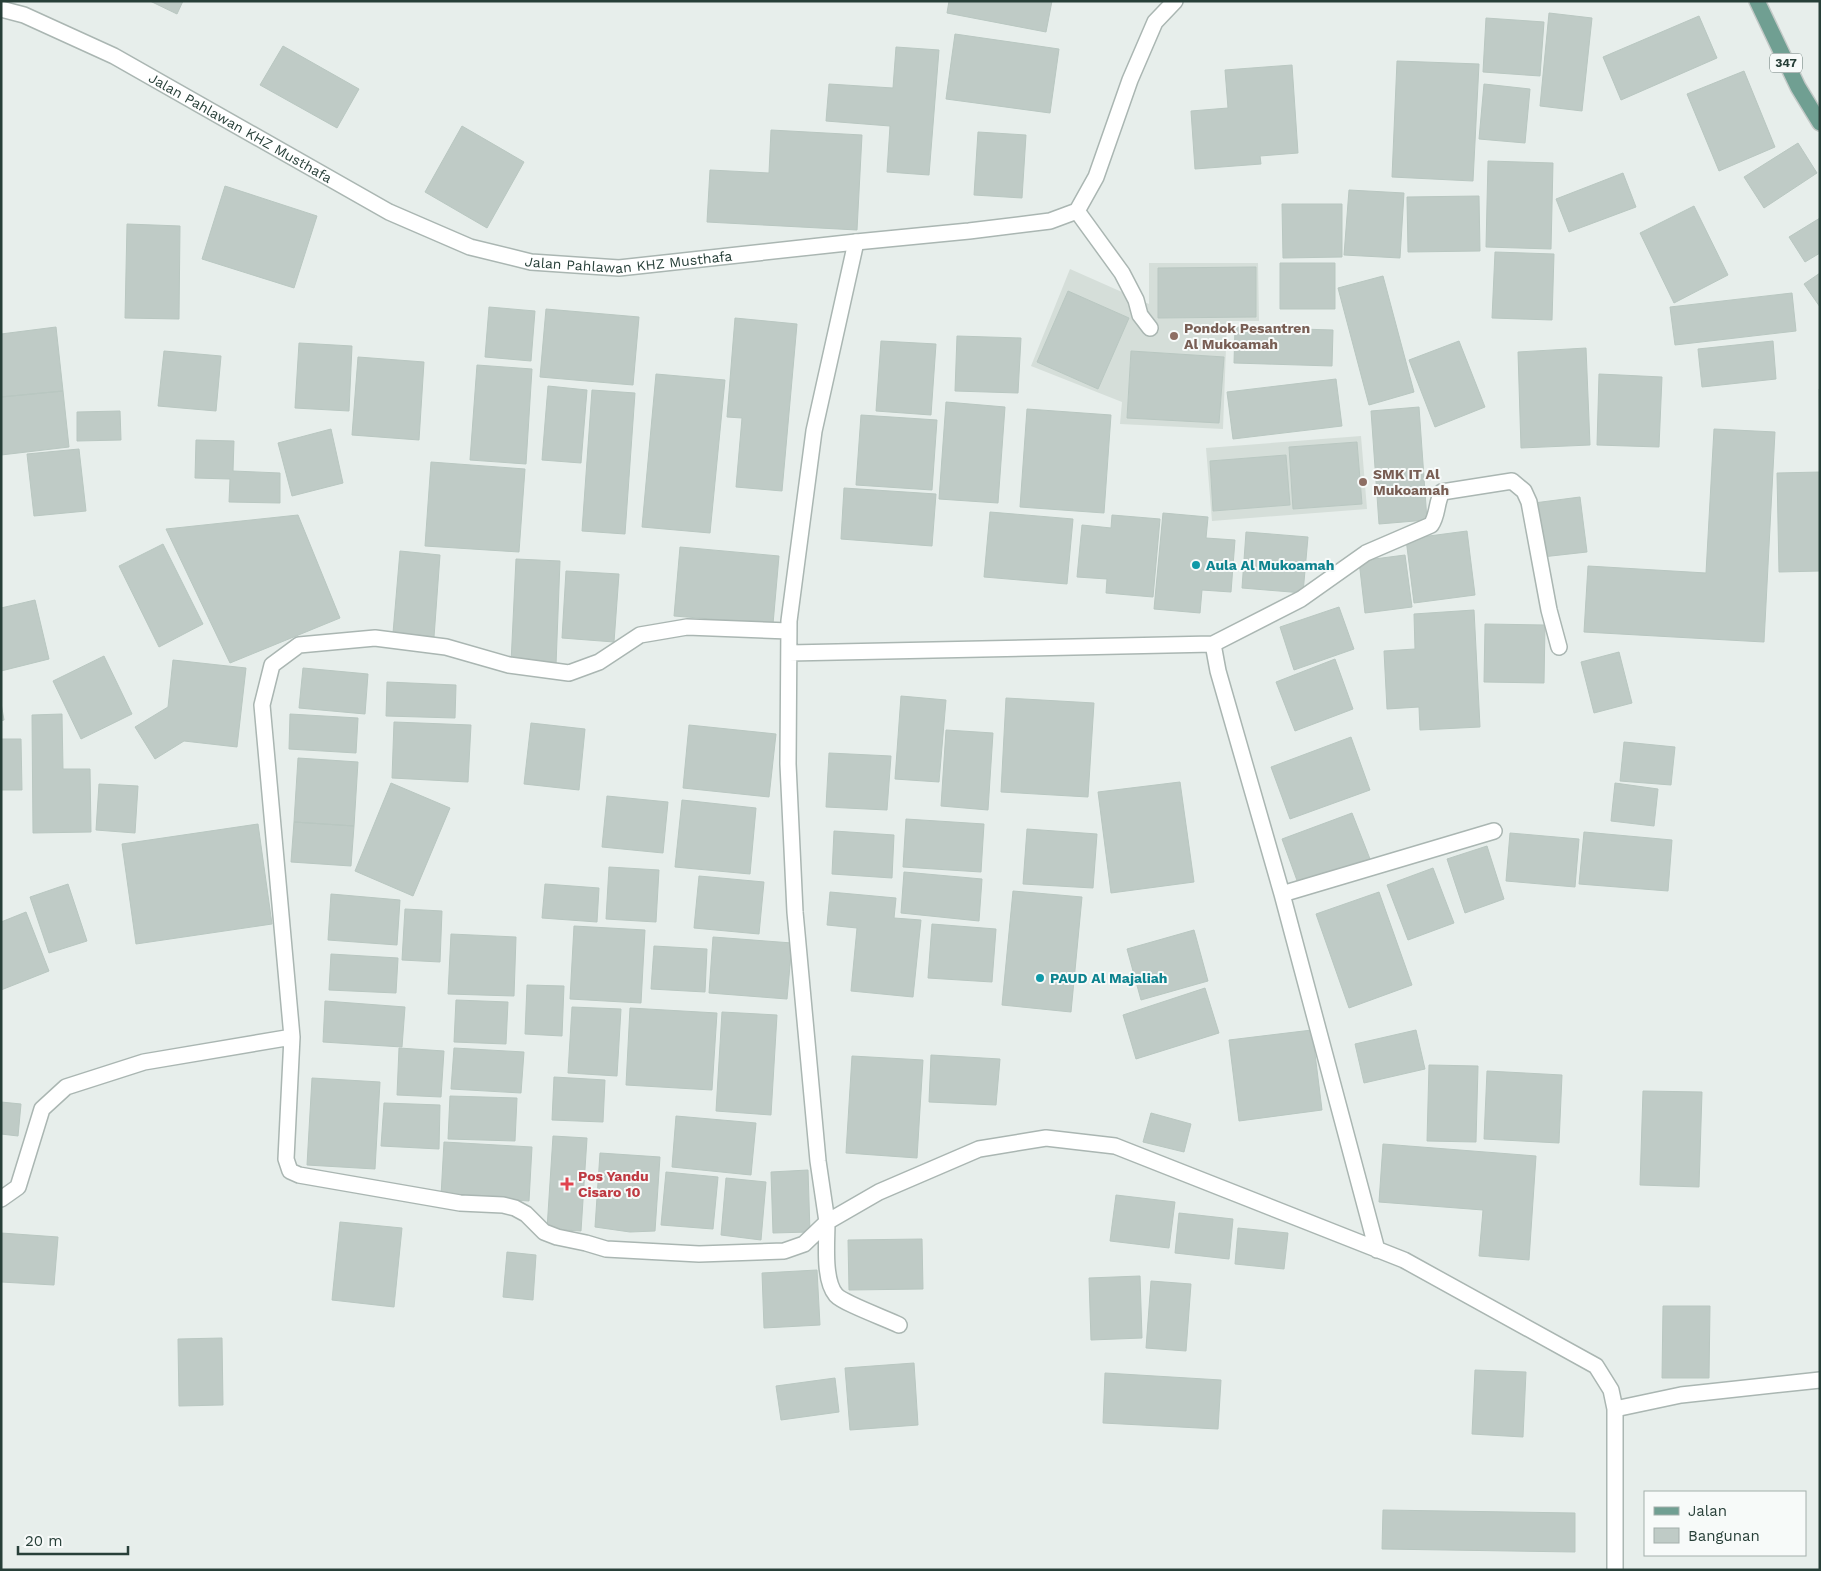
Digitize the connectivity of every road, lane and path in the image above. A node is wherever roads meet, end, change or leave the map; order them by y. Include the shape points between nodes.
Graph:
1 (1175, 1) edge
2 (1757, 1) edge
3 (1, 9) edge
4 (1820, 123) edge
5 (1077, 212) junction
6 (856, 242) junction
7 (1150, 328) dead end
8 (789, 631) junction
9 (1213, 644) junction
10 (1559, 647) dead end
11 (789, 653) junction
12 (1494, 831) dead end
13 (1282, 894) junction
14 (292, 1037) junction
15 (1, 1198) edge
16 (827, 1222) junction
17 (1377, 1250) junction
18 (899, 1325) dead end
19 (1820, 1380) edge
20 (1615, 1409) junction
21 (1615, 1570) edge

1 - 5 street via 1155,22 1130,80 1096,177
2 - 4 main road, 347 via 1798,87
3 - 6 street, Jalan Pahlawan KHZ Musthafa via 24,15 114,56 389,212 470,246 531,262 619,268
5 - 6 street, Jalan Pahlawan KHZ Musthafa via 1050,221
5 - 7 street via 1122,273 1140,315
6 - 8 street via 814,431
8 - 11 street
8 - 14 street via 687,627 640,634 599,662 569,673 509,665 446,647 375,638 299,645 272,665 262,705
9 - 10 street via 1301,599 1366,553 1431,525 1442,492 1512,481 1524,491 1529,502
9 - 11 street
9 - 13 street
11 - 16 street via 788,764 795,912 818,1161
12 - 13 street
13 - 17 street
14 - 15 street via 144,1062 66,1087 42,1109 18,1187
14 - 16 street via 286,1159 290,1170 298,1175 460,1203 503,1205 526,1214 544,1232 557,1238 606,1249 698,1254 784,1251 804,1244
16 - 17 street via 879,1192 979,1148 1046,1138 1115,1146
16 - 18 street via 827,1274 836,1295
17 - 20 street via 1404,1260 1596,1366 1611,1390
19 - 20 street via 1681,1395
20 - 21 street

